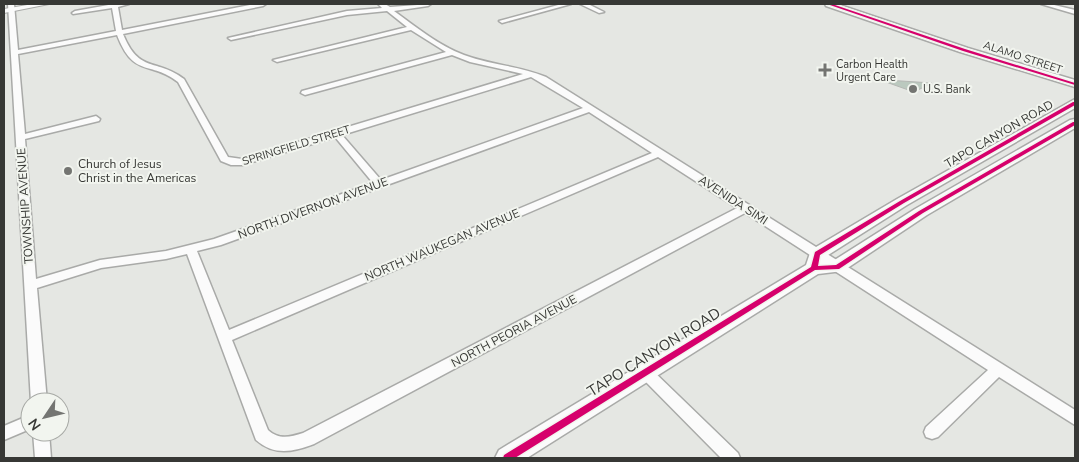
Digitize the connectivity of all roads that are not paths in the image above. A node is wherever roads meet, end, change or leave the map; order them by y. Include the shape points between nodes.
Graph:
1 (45, 4) edge
2 (126, 4) edge
3 (263, 4) edge
4 (428, 4) edge
5 (568, 4) edge
6 (583, 4) edge
7 (829, 4) edge
8 (1044, 4) edge
9 (114, 6) junction
10 (385, 6) edge
11 (9, 8) edge
12 (601, 12) dead end
13 (1075, 12) edge
14 (75, 13) dead end
15 (502, 21) dead end
16 (414, 27) junction
17 (120, 32) junction
18 (231, 38) dead end
19 (964, 50) junction
20 (11, 53) edge
21 (452, 53) junction
22 (277, 60) dead end
23 (532, 74) junction
24 (1075, 84) edge
25 (1075, 90) edge
26 (305, 93) dead end
27 (1075, 103) edge
28 (590, 109) junction
29 (96, 118) dead end
30 (1075, 124) edge
31 (336, 134) junction
32 (20, 138) junction
33 (659, 153) junction
34 (380, 184) junction
35 (746, 208) junction
36 (191, 250) junction
37 (816, 261) junction
38 (837, 267) junction
39 (31, 285) junction
40 (224, 338) junction
41 (998, 369) junction
42 (645, 372) junction
43 (38, 392) edge
44 (1075, 418) edge
45 (20, 426) edge
46 (932, 432) dead end
47 (4, 433) edge
48 (42, 442) edge
49 (43, 458) edge
50 (507, 458) edge
51 (732, 458) edge

1 - 11 street
2 - 9 street
3 - 17 street
4 - 10 street
5 - 15 street
6 - 12 street
7 - 19 main road, ALAMO STREET
8 - 13 street
9 - 14 street
9 - 17 street, SPRINGFIELD STREET
10 - 16 street, AVENIDA SIMI
10 - 18 street
11 - 20 street, TOWNSHIP AVENUE
16 - 21 street, AVENIDA SIMI
16 - 22 street
17 - 20 street
17 - 31 street, SPRINGFIELD STREET via 134,60 170,74 181,82 227,161 243,162
19 - 24 main road, ALAMO STREET
19 - 25 main road, ALAMO STREET
20 - 32 street, TOWNSHIP AVENUE
21 - 23 street, AVENIDA SIMI
21 - 26 street
23 - 28 street, AVENIDA SIMI
23 - 31 street, SPRINGFIELD STREET
27 - 37 main road, TAPO CANYON ROAD via 902,202
28 - 33 street, AVENIDA SIMI
28 - 34 street, NORTH DIVERNON AVENUE
29 - 32 street
30 - 38 main road via 921,212
31 - 34 street
32 - 39 street, TOWNSHIP AVENUE
33 - 35 street, AVENIDA SIMI
33 - 40 street, NORTH WAUKEGAN AVENUE
34 - 36 street, NORTH DIVERNON AVENUE
35 - 37 street, AVENIDA SIMI
35 - 40 street, NORTH PEORIA AVENUE via 294,444 269,442 262,435
36 - 39 street, NORTH DIVERNON AVENUE via 100,264
36 - 40 street
37 - 38 main road, TAPO CANYON ROAD
37 - 42 main road, TAPO CANYON ROAD
38 - 41 street
39 - 43 street, TOWNSHIP AVENUE
41 - 44 street
41 - 46 street
42 - 50 main road, TAPO CANYON ROAD
42 - 51 street
45 - 47 street
48 - 49 street

